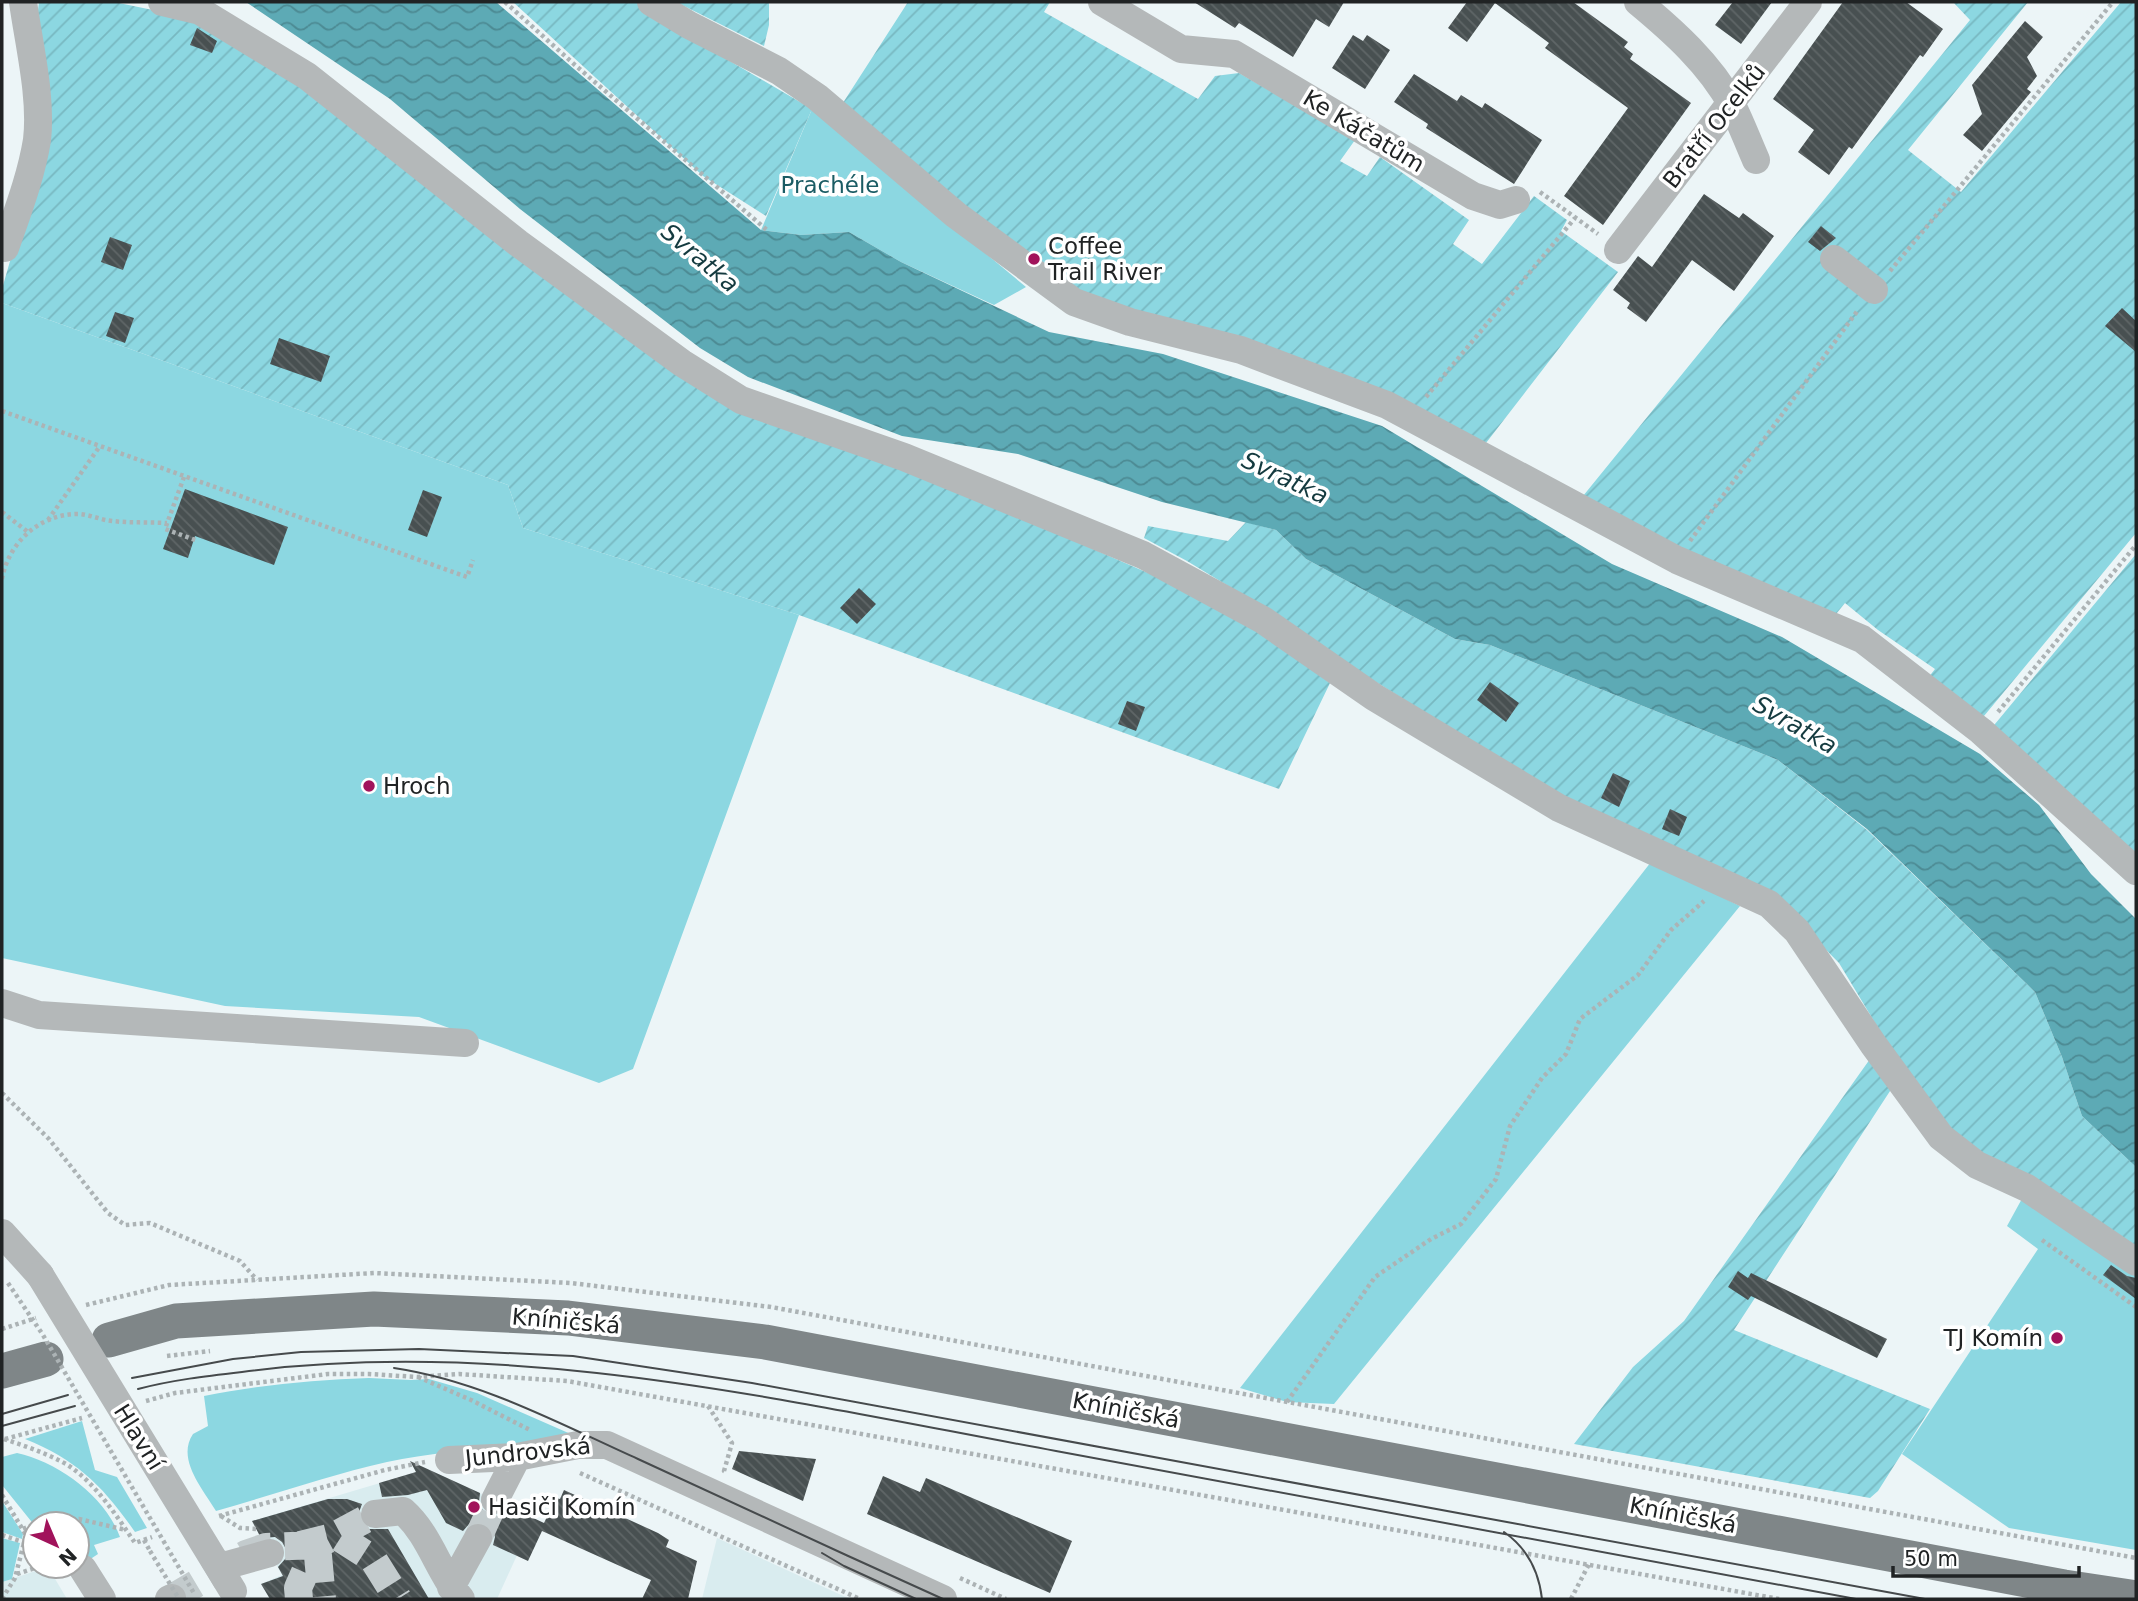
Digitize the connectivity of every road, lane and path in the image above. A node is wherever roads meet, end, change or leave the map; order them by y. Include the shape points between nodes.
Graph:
1 (23, 2) edge
2 (162, 2) edge
3 (505, 2) edge
4 (651, 2) edge
5 (1101, 2) edge
6 (1638, 2) edge
7 (1808, 2) edge
8 (1732, 104) junction
9 (1756, 160) dead end
10 (1516, 200) joint
11 (1576, 218) junction
12 (766, 230) dead end
13 (5, 248) dead end
14 (1618, 250) joint
15 (1834, 259) dead end
16 (1874, 290) dead end
17 (2, 411) edge
18 (1409, 417) junction
19 (100, 446) junction
20 (184, 477) junction
21 (2, 512) edge
22 (47, 521) junction
23 (167, 523) junction
24 (28, 532) junction
25 (198, 541) dead end
26 (2136, 545) edge
27 (473, 560) dead end
28 (2, 579) edge
29 (1981, 731) junction
30 (2136, 871) edge
31 (1724, 884) junction
32 (2, 1003) edge
33 (465, 1043) dead end
34 (2, 1093) edge
35 (2, 1233) edge
36 (2042, 1240) dead end
37 (2136, 1262) edge
38 (257, 1280) dead end
39 (8, 1283) dead end
40 (2136, 1307) edge
41 (23, 1322) dead end
42 (2, 1329) edge
43 (109, 1340) dead end
44 (198, 1352) dead end
45 (163, 1357) dead end
46 (46, 1359) dead end
47 (2, 1371) edge
48 (417, 1377) junction
49 (145, 1401) dead end
50 (1287, 1402) dead end
51 (707, 1406) junction
52 (82, 1418) dead end
53 (2, 1438) edge
54 (517, 1457) junction
55 (561, 1459) junction
56 (449, 1460) dead end
57 (736, 1476) dead end
58 (2, 1495) edge
59 (495, 1500) tunnel mouth
60 (375, 1514) tunnel mouth
61 (220, 1516) dead end
62 (91, 1522) edge
63 (21, 1526) edge
64 (127, 1531) junction
65 (2, 1535) edge
66 (152, 1537) dead end
67 (478, 1538) tunnel mouth
68 (21, 1540) edge
69 (144, 1540) junction
70 (266, 1542) joint
71 (21, 1553) edge
72 (1589, 1564) junction
73 (21, 1572) edge
74 (16, 1574) junction
75 (90, 1580) edge
76 (230, 1586) edge
77 (950, 1588) edge
78 (456, 1593) edge
79 (179, 1598) edge
80 (2136, 1598) edge
81 (2, 1599) edge
82 (102, 1599) edge
83 (860, 1599) edge
84 (1006, 1599) edge
85 (1570, 1599) edge
86 (1779, 1599) edge

1 - 13 street via 36,93 37,139
2 - 31 street via 200,11 307,76 518,243 682,363 741,400 904,457 1143,555 1263,620 1374,697 1559,808
3 - 12 path
4 - 18 street via 779,71 817,97 956,215 1074,302 1130,322 1241,350
5 - 10 street, Ke Káčatům via 1181,49 1234,54 1473,196 1500,205
6 - 8 street via 1703,64
7 - 8 street, Bratří Ocelků
8 - 9 street
8 - 14 street, Bratří Ocelků
10 - 11 path via 1537,191
11 - 14 path
11 - 18 path
15 - 16 street
17 - 19 path
18 - 29 street via 1677,560 1862,639
19 - 20 path
19 - 22 path
20 - 23 path
20 - 27 path via 467,577
21 - 24 path
22 - 23 path via 77,514 109,521
22 - 24 path
23 - 25 path via 165,529
24 - 28 path via 11,554
26 - 29 path
29 - 30 street
31 - 37 street via 1769,904 1797,931 1941,1137 1977,1165 2026,1188
31 - 50 path via 1671,930 1638,975 1580,1018 1566,1054 1542,1078 1510,1126 1496,1178 1461,1224 1375,1277
32 - 33 street via 39,1015
34 - 38 path via 49,1139 108,1213 125,1225 150,1223 240,1261
35 - 76 street, Hlavní, bridge via 40,1275
36 - 40 path
39 - 79 path, bridge via 43,1335
41 - 42 path
43 - 80 main road, Kníničská via 176,1321 374,1308 568,1318 765,1342
44 - 45 path
46 - 47 main road
48 - 49 path via 328,1374 175,1393
48 - 51 path via 459,1374 567,1381
48 - 55 path via 525,1426
51 - 57 path via 732,1443 724,1471
51 - 72 path
52 - 53 path
53 - 64 path via 67,1465 99,1494
54 - 55 street, Jundrovská
54 - 56 street, Jundrovská
54 - 59 street
55 - 77 street, Jundrovská via 578,1445 607,1445
55 - 83 path
58 - 63 path
60 - 78 street via 403,1511 418,1524
61 - 70 path via 240,1528 254,1528
62 - 64 path
64 - 69 path via 135,1543
65 - 68 path
66 - 69 path
67 - 78 street
69 - 79 path, bridge
70 - 76 street, bridge
71 - 74 path
72 - 85 path
72 - 86 path
73 - 74 path
74 - 81 path
75 - 82 street
77 - 84 path

